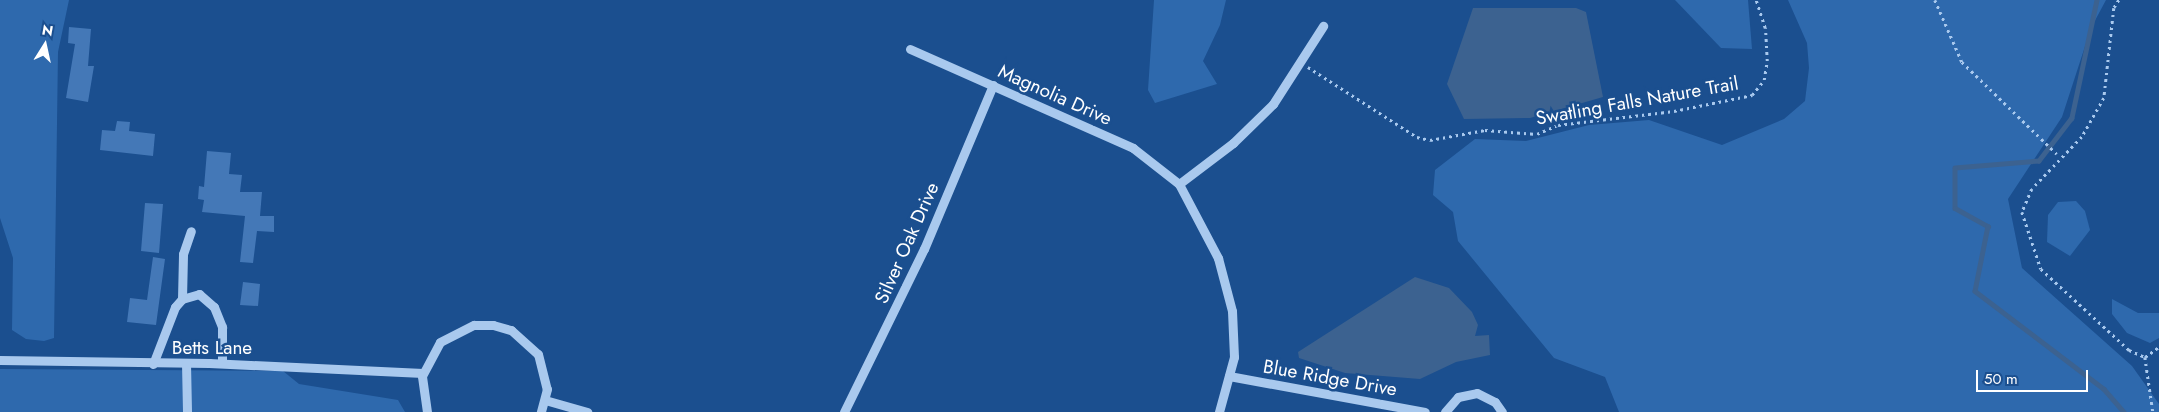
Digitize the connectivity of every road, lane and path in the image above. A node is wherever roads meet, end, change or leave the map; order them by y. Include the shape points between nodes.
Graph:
1 (1756, 0) edge
2 (1935, 0) edge
3 (2119, 0) edge
4 (1323, 26) dead end
5 (910, 50) dead end
6 (1300, 61) junction
7 (993, 85) junction
8 (2028, 124) dead end
9 (2037, 132) junction
10 (2057, 154) junction
11 (2060, 157) junction
12 (1180, 184) junction
13 (191, 231) dead end
14 (182, 299) junction
15 (2159, 347) edge
16 (2145, 357) junction
17 (0, 360) edge
18 (186, 363) junction
19 (222, 363) junction
20 (153, 364) junction
21 (424, 373) junction
22 (1229, 376) junction
23 (545, 400) junction
24 (187, 412) edge
25 (427, 412) edge
26 (541, 412) edge
27 (587, 412) edge
28 (844, 412) edge
29 (1219, 412) edge
30 (1426, 412) edge
31 (1445, 412) edge
32 (1502, 412) edge
33 (2153, 412) edge

1 - 6 path, Swatling Falls Nature Trail via 1765,28 1767,61 1764,80 1752,95 1674,111 1558,125 1537,134 1485,130 1430,140 1417,137 1369,110
2 - 9 path via 1962,62
3 - 11 path via 2114,8 2104,98 2082,137
4 - 6 street
5 - 7 street, Magnolia Drive
6 - 12 street via 1273,104 1233,143
7 - 12 street, Magnolia Drive via 1133,148
7 - 28 street, Silver Oak Drive via 924,249
8 - 9 path
9 - 10 path
9 - 10 path
10 - 11 path
11 - 16 path via 2032,189 2022,212 2029,242 2041,269 2129,350
12 - 22 street, Magnolia Drive via 1218,258 1232,311 1234,357
13 - 14 street via 183,254
14 - 19 street via 200,294 214,306 222,327
14 - 20 street
15 - 16 path
16 - 33 path
17 - 20 street, Betts Lane
18 - 19 street, Betts Lane
18 - 20 street, Betts Lane
18 - 24 street
19 - 21 street, Betts Lane
21 - 23 street via 440,342 456,331 493,325 518,335 538,354 545,371
21 - 25 street
22 - 29 street, Magnolia Drive
22 - 30 street, Blue Ridge Drive
23 - 26 street
23 - 27 street
31 - 32 street via 1458,397 1477,393 1495,402

